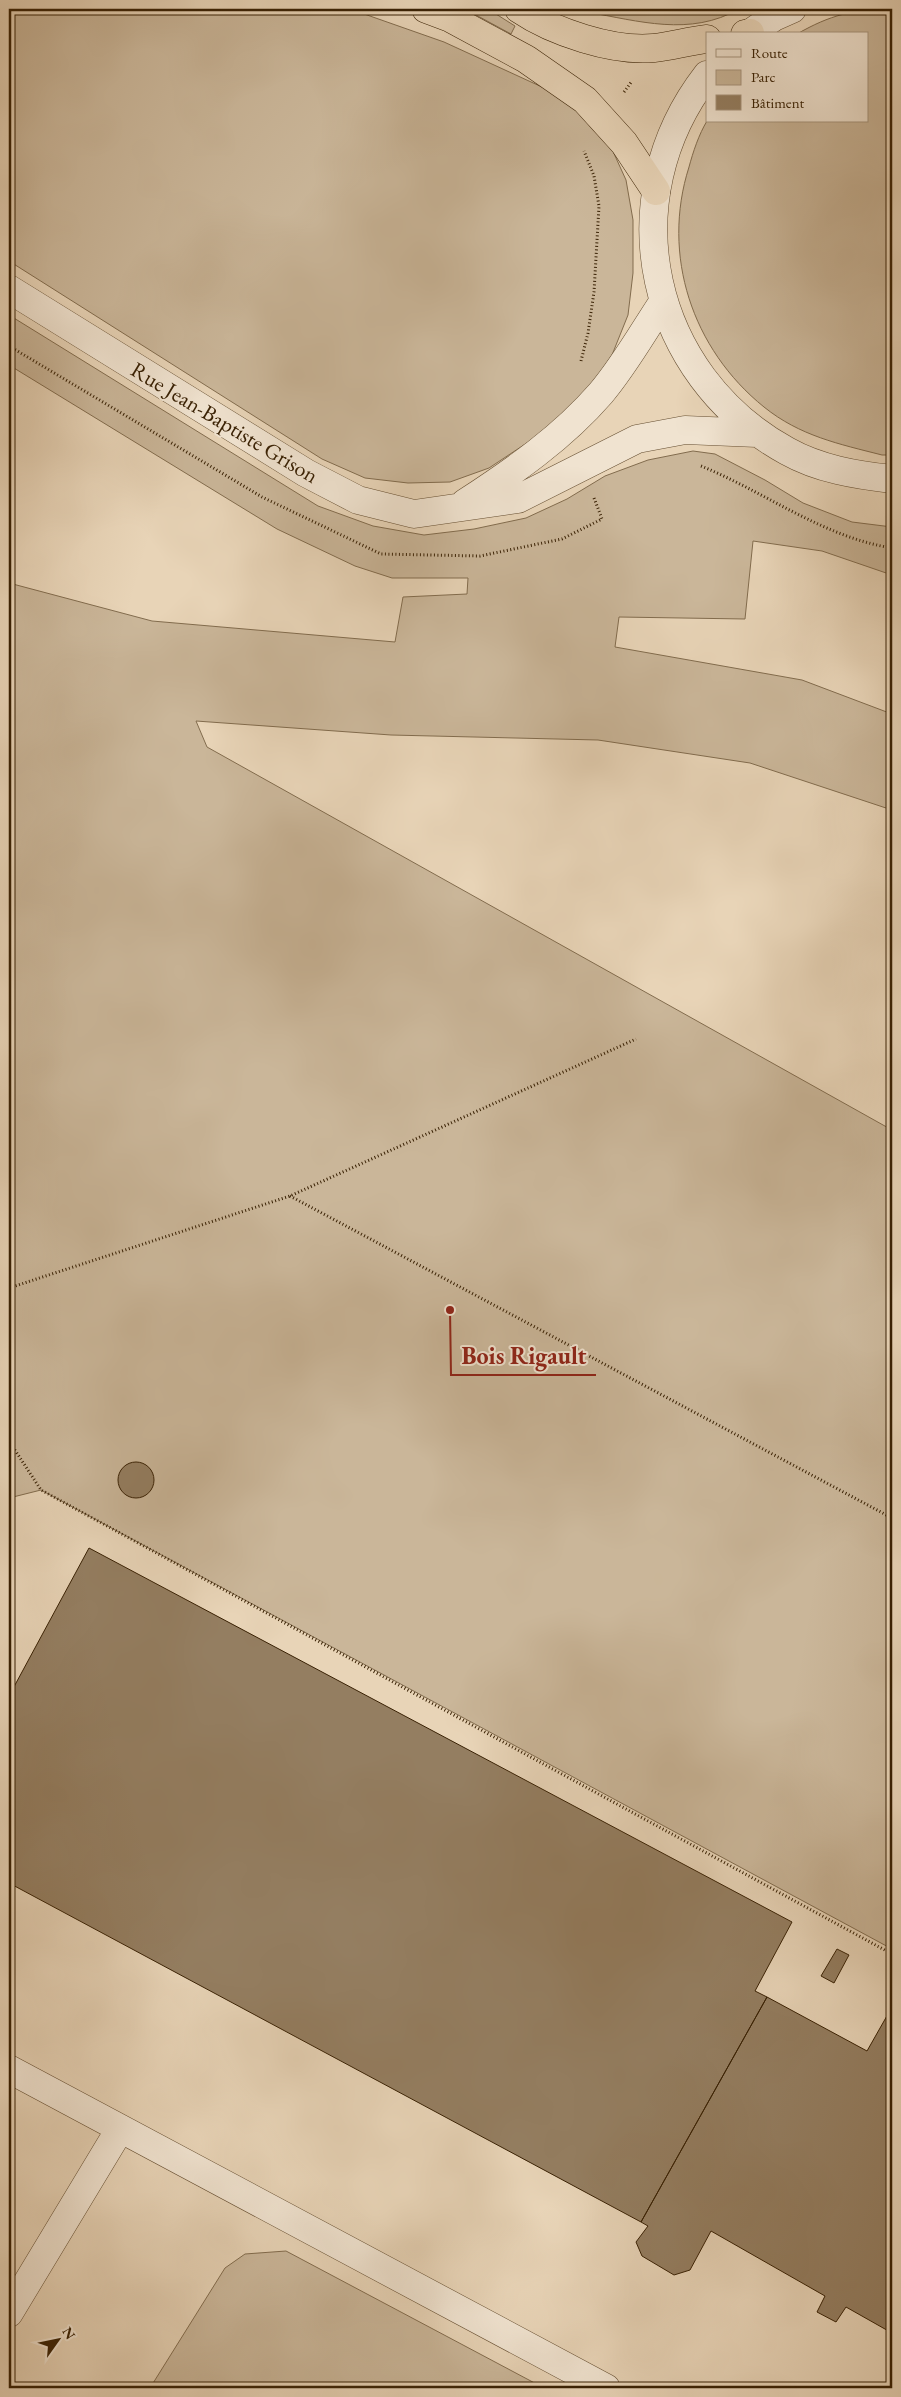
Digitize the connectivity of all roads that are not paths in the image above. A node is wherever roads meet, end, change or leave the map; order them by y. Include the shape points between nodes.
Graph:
1 (426, 9) edge
2 (519, 9) edge
3 (781, 12) edge
4 (751, 32) edge
5 (706, 39) edge
6 (706, 76) edge
7 (656, 191) junction
8 (9, 289) edge
9 (663, 302) junction
10 (756, 433) junction
11 (892, 479) edge
12 (456, 508) junction
13 (9, 2069) edge
14 (120, 2129) junction
15 (9, 2313) edge
16 (606, 2388) edge

1 - 7 highway via 450,18 526,59 585,100 624,143
2 - 5 highway via 572,34 611,45 653,48
3 - 4 street
6 - 7 street via 675,128
7 - 9 street via 653,246
8 - 12 street, Rue Jean-Baptiste Grison via 306,473 358,500 414,514
9 - 10 street via 681,346 701,378
9 - 12 street, Rue Jean-Baptiste Grison via 595,399 520,467
10 - 11 street via 788,452 825,467
10 - 12 street, Rue Jean-Baptiste Grison via 685,430 637,439 518,499
13 - 14 street
14 - 15 street
14 - 16 street

